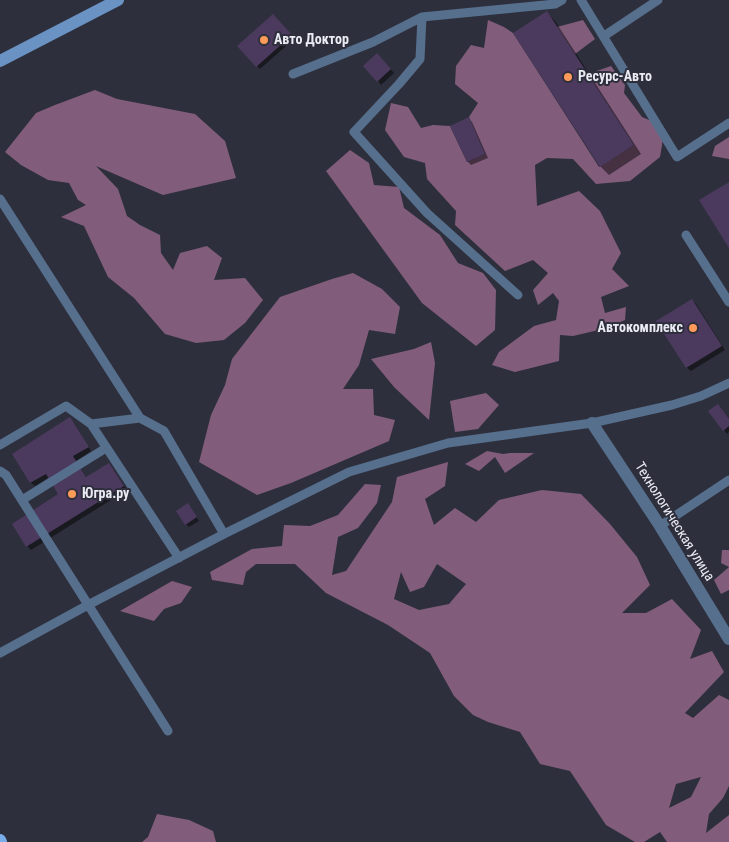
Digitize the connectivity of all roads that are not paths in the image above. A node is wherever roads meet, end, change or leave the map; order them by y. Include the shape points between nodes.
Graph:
1 (118, 0) edge
2 (562, 0) edge
3 (581, 0) edge
4 (658, 0) edge
5 (422, 17) junction
6 (604, 36) junction
7 (0, 61) edge
8 (293, 74) dead end
9 (729, 123) edge
10 (0, 199) edge
11 (686, 235) dead end
12 (518, 295) dead end
13 (729, 302) edge
14 (729, 382) edge
15 (140, 418) junction
16 (592, 423) junction
17 (91, 424) junction
18 (0, 446) edge
19 (106, 448) junction
20 (0, 471) edge
21 (729, 480) edge
22 (22, 500) junction
23 (660, 526) junction
24 (224, 534) junction
25 (179, 558) junction
26 (88, 605) junction
27 (729, 639) edge
28 (0, 653) edge
29 (168, 731) dead end

1 - 7 main road
2 - 5 lane via 547,5
3 - 6 lane
4 - 6 lane
5 - 8 lane via 373,42
5 - 12 lane via 420,58 354,132 427,214
6 - 9 lane via 677,157
10 - 15 lane
11 - 13 lane
14 - 16 lane via 701,396 672,405
15 - 17 lane
15 - 24 lane via 164,431
16 - 23 street, Технологическая улица
16 - 24 lane via 448,443 349,472
17 - 18 lane via 66,406
17 - 19 lane
19 - 22 lane
19 - 25 lane
20 - 22 lane
21 - 23 lane
22 - 26 lane
23 - 27 street, Технологическая улица
24 - 25 lane
25 - 26 lane
26 - 28 lane
26 - 29 lane

